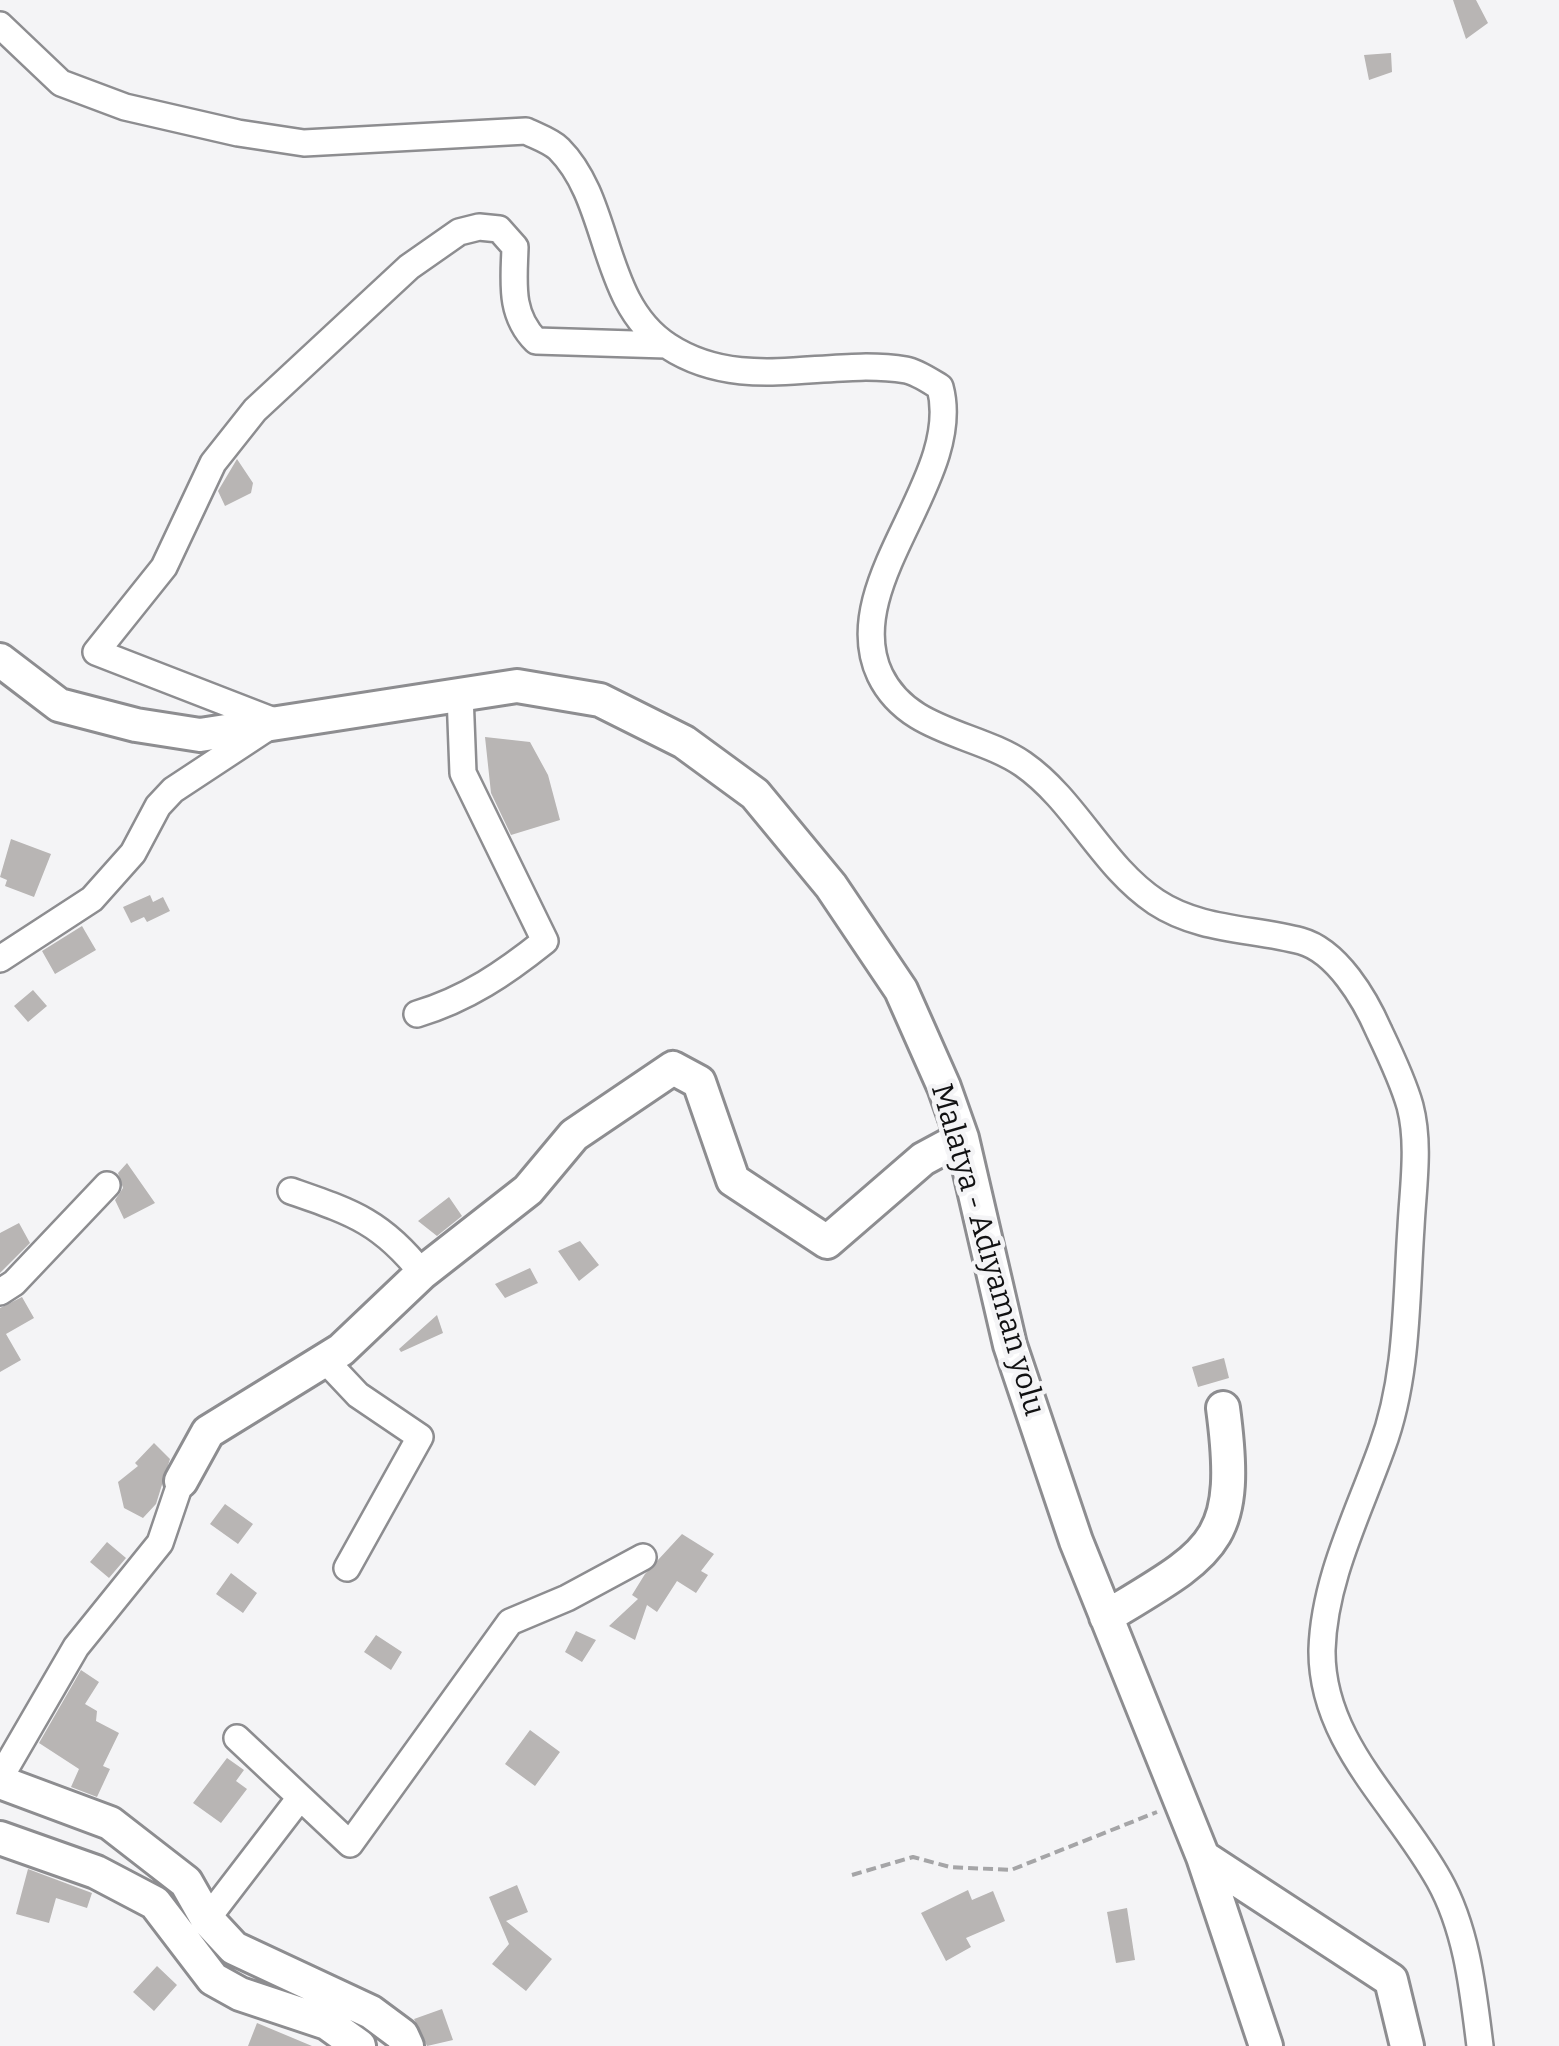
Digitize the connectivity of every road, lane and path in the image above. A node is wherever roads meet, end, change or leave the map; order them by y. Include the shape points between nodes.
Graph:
1 (0, 25) edge
2 (666, 345) junction
3 (0, 660) edge
4 (460, 694) junction
5 (277, 723) junction
6 (23, 944) junction
7 (0, 959) edge
8 (0, 980) edge
9 (417, 1014) dead end
10 (962, 1138) junction
11 (107, 1186) dead end
12 (290, 1190) dead end
13 (422, 1273) junction
14 (0, 1292) edge
15 (326, 1360) junction
16 (1223, 1408) dead end
17 (181, 1480) joint
18 (642, 1557) dead end
19 (347, 1568) dead end
20 (1106, 1617) junction
21 (237, 1738) dead end
22 (0, 1780) edge
23 (299, 1800) junction
24 (1181, 1804) junction
25 (0, 1838) edge
26 (1203, 1857) junction
27 (852, 1875) dead end
28 (206, 1919) junction
29 (360, 2046) edge
30 (407, 2046) edge
31 (1266, 2046) edge
32 (1407, 2046) edge
33 (1480, 2046) edge

1 - 2 street via 61,82 125,107 238,133 304,143 526,131 558,147 585,188 613,268 638,314
2 - 5 street via 536,340 514,304 515,247 499,229 479,227 459,232 410,267 255,410 214,463 164,567 96,652
2 - 33 street via 709,366 748,374 909,370 940,387 946,412 869,636 879,673 896,700 941,730 1024,765 1057,794 1130,883 1160,905 1208,925 1306,942 1340,967 1377,1026 1410,1107 1416,1162 1405,1332 1397,1398 1336,1568 1322,1645 1324,1696 1338,1730 1441,1882 1468,1959
3 - 5 main road, Malatya - Adıyaman yolu via 59,704 136,726 200,735
4 - 5 main road, Malatya - Adıyaman yolu
4 - 9 street via 463,773 545,941 456,1002
4 - 10 main road, Malatya - Adıyaman yolu via 517,686 600,700 684,742 755,794 831,886 901,990
5 - 6 street via 174,790 133,853 92,899
6 - 7 street
6 - 8 street
10 - 13 main road via 924,1159 827,1242 733,1180 699,1082 673,1068 574,1136 528,1190
10 - 20 main road, Malatya - Adıyaman yolu via 1010,1345
11 - 14 street
12 - 13 street via 342,1208 394,1237
13 - 15 main road
15 - 17 main road via 208,1432
15 - 19 street via 358,1396 420,1437
16 - 20 main road via 1230,1462 1225,1518 1205,1552
17 - 22 street via 160,1543 76,1647
18 - 23 street via 510,1622 350,1844
20 - 24 main road, Malatya - Adıyaman yolu
21 - 23 street
22 - 28 main road via 110,1822 186,1882
23 - 28 street
24 - 26 main road, Malatya - Adıyaman yolu
24 - 27 path via 1011,1870 950,1868 913,1857
25 - 29 main road via 96,1872 155,1904 213,1979 326,2023
26 - 31 main road, Malatya - Adıyaman yolu
26 - 32 main road via 1392,1980
28 - 30 main road via 249,1956 371,2012

